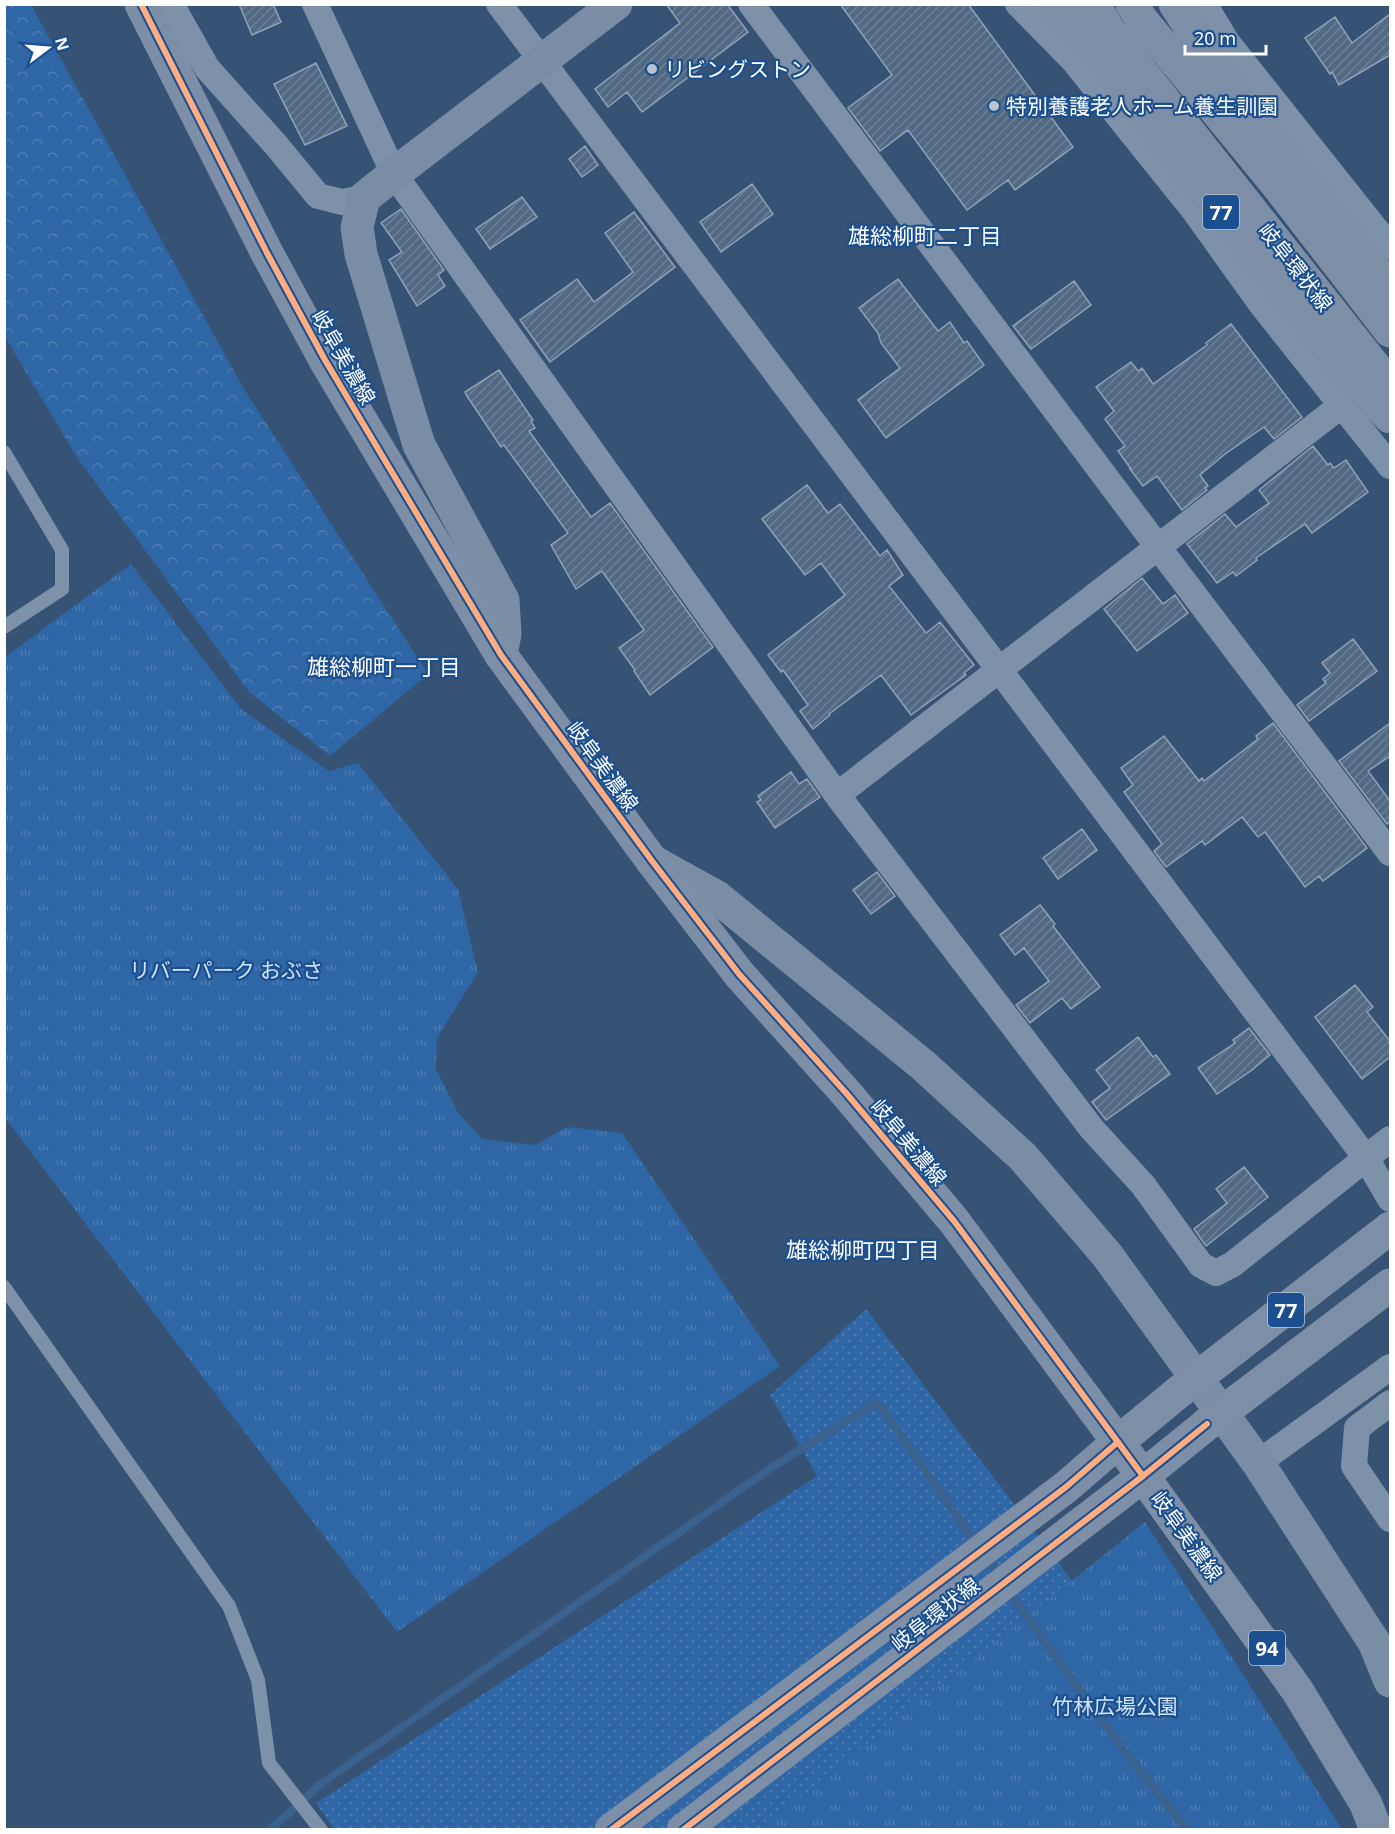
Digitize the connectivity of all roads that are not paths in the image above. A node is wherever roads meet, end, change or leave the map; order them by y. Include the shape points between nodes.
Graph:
1 (141, 4) edge
2 (171, 4) edge
3 (315, 4) edge
4 (498, 4) edge
5 (616, 4) edge
6 (751, 4) edge
7 (1018, 4) edge
8 (1053, 4) edge
9 (1094, 4) edge
10 (1132, 4) edge
11 (1175, 4) edge
12 (1204, 4) edge
13 (542, 62) junction
14 (394, 174) junction
15 (364, 198) junction
16 (1390, 247) edge
17 (1390, 289) edge
18 (1390, 331) edge
19 (1390, 386) edge
20 (1341, 405) junction
21 (1390, 417) edge
22 (4, 452) edge
23 (1390, 466) edge
24 (1158, 547) junction
25 (4, 627) edge
26 (501, 655) junction
27 (998, 671) junction
28 (837, 795) junction
29 (1390, 853) edge
30 (652, 861) junction
31 (1390, 1139) edge
32 (1366, 1158) junction
33 (1390, 1199) edge
34 (1390, 1228) edge
35 (1390, 1285) edge
36 (4, 1287) edge
37 (1390, 1367) edge
38 (1390, 1403) edge
39 (1118, 1442) junction
40 (1258, 1463) junction
41 (1143, 1476) junction
42 (1390, 1519) edge
43 (1390, 1681) edge
44 (321, 1830) edge
45 (611, 1830) edge
46 (683, 1830) edge
47 (1376, 1830) edge

1 - 26 main road, 岐阜美濃線 / 94 via 325,360
2 - 15 street via 207,68 318,196 342,202
3 - 14 street
4 - 13 street
5 - 13 street
6 - 24 street
7 - 20 street via 1074,61 1193,209
8 - 21 main road, 77 via 1087,39 1349,374
9 - 19 main road, 岐阜環状線 / 77 via 1110,31
10 - 18 main road, 岐阜環状線
11 - 17 main road via 1231,90
12 - 16 street via 1227,42
13 - 14 street
13 - 27 street
14 - 15 street
14 - 28 street
15 - 26 street via 357,227 361,254 418,445 503,600 506,634
20 - 23 street
20 - 24 street
22 - 25 lane via 62,550 62,590
24 - 27 street
24 - 29 street
26 - 30 main road, 岐阜美濃線 / 94
27 - 28 street
27 - 32 street
28 - 32 street via 1092,1129 1143,1185 1201,1265 1216,1273 1233,1264
30 - 39 main road, 岐阜美濃線 / 94 via 739,974 846,1092 954,1221
30 - 40 street via 717,897 924,1066 1023,1157 1107,1255
31 - 32 street
32 - 33 street
34 - 39 main road, 岐阜環状線 / 77, bridge
35 - 41 main road, 岐阜環状線 / 77, bridge
36 - 44 lane via 229,1606 258,1680 269,1763
37 - 40 street
38 - 42 street via 1357,1428 1354,1466
39 - 41 main road, 岐阜美濃線 / 94
39 - 45 main road, 岐阜環状線 / 77 via 1066,1487
40 - 43 street via 1374,1642
41 - 46 main road, 岐阜環状線 / 77
41 - 47 main road, 岐阜美濃線 / 94 via 1298,1690 1366,1804

